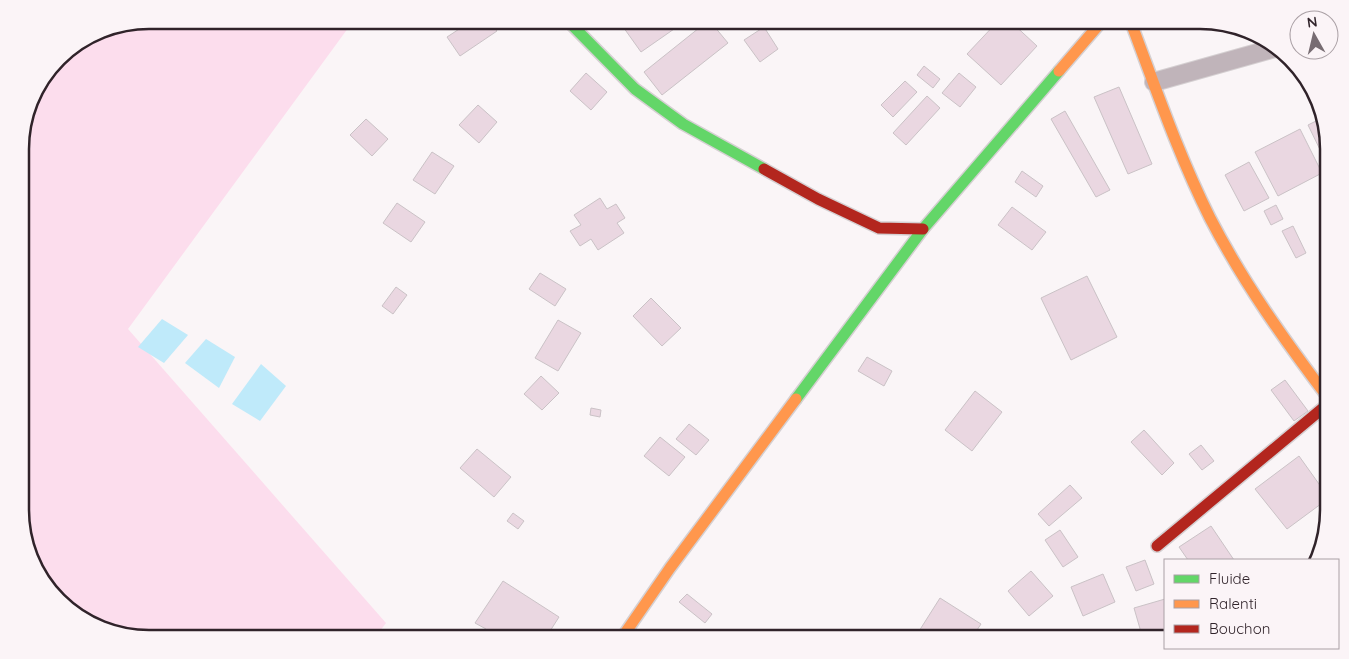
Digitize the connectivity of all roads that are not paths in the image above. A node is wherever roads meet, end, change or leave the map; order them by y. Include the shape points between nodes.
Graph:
1 (576, 29) edge
2 (1095, 29) edge
3 (1133, 29) edge
4 (1268, 50) edge
5 (1154, 82) junction
6 (924, 230) junction
7 (1320, 387) edge
8 (1320, 410) edge
9 (1157, 546) dead end
10 (627, 630) edge

1 - 6 street via 635,89 683,124 818,199 879,228
2 - 6 street
3 - 5 street
4 - 5 street
5 - 7 street via 1183,156 1237,267
6 - 10 street via 670,568
8 - 9 street

